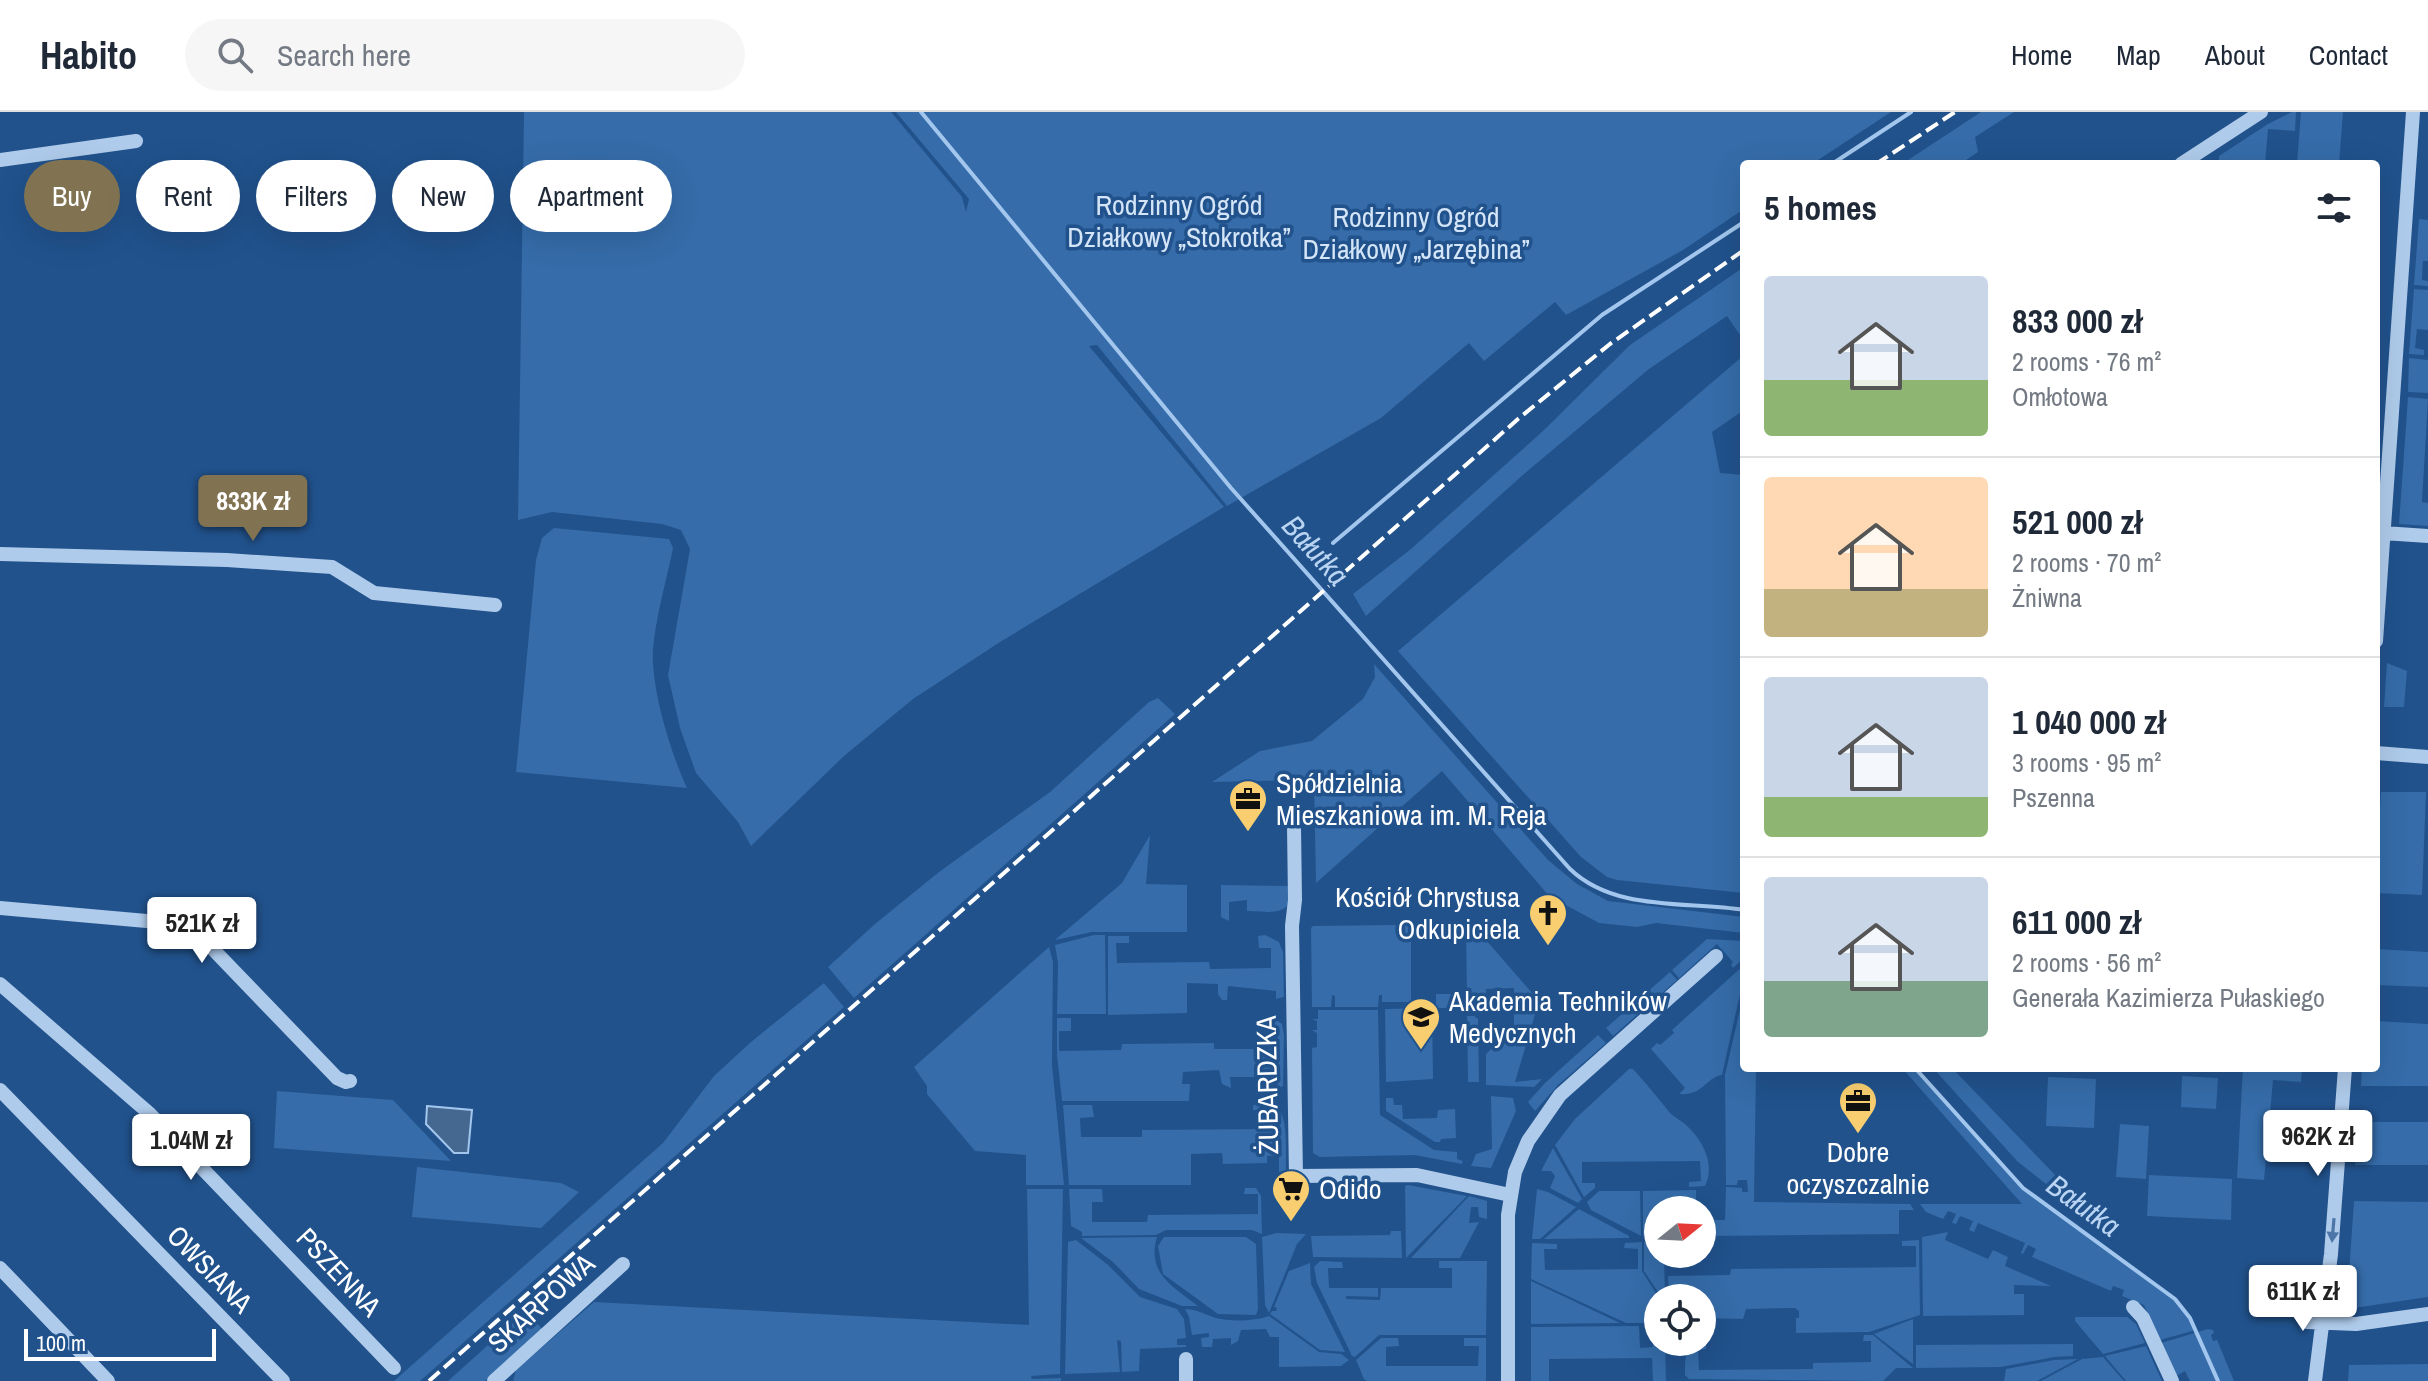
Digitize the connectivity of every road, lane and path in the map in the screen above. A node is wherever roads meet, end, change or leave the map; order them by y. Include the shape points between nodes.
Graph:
1 (2261, 112) edge
2 (2413, 112) edge
3 (136, 141) dead end
4 (0, 160) edge
5 (2187, 160) edge
6 (2383, 533) junction
7 (2428, 536) edge
8 (0, 554) edge
9 (2380, 579) edge
10 (495, 605) dead end
11 (2380, 753) edge
12 (2428, 757) edge
13 (1294, 826) dead end
14 (0, 908) edge
15 (1716, 956) dead end
16 (0, 984) edge
17 (2345, 1072) edge
18 (350, 1081) dead end
19 (0, 1090) edge
20 (1510, 1195) junction
21 (623, 1264) dead end
22 (0, 1268) edge
23 (2133, 1307) dead end
24 (2428, 1314) edge
25 (2307, 1322) dead end
26 (2324, 1323) junction
27 (1186, 1359) dead end
28 (394, 1368) dead end
29 (108, 1381) edge
30 (283, 1381) edge
31 (494, 1381) edge
32 (1186, 1381) edge
33 (1508, 1381) edge
34 (2172, 1381) edge
35 (2315, 1381) edge

1 - 5 street
2 - 6 street
3 - 4 street
6 - 7 street
6 - 9 street
8 - 10 street via 332,567 374,593
11 - 12 street
13 - 20 street, ŻUBARDZKA via 1296,1176 1417,1175
14 - 18 street via 181,926 207,943 337,1078
15 - 20 street via 1560,1095 1528,1141
16 - 28 street, PSZENNA via 166,1129
17 -> 26 street
19 - 30 street, OWSIANA
20 - 33 street
21 - 31 street, SKARPOWA
22 - 29 street
23 - 34 street
24 - 26 street
25 - 26 street
26 - 35 street
27 - 32 street

